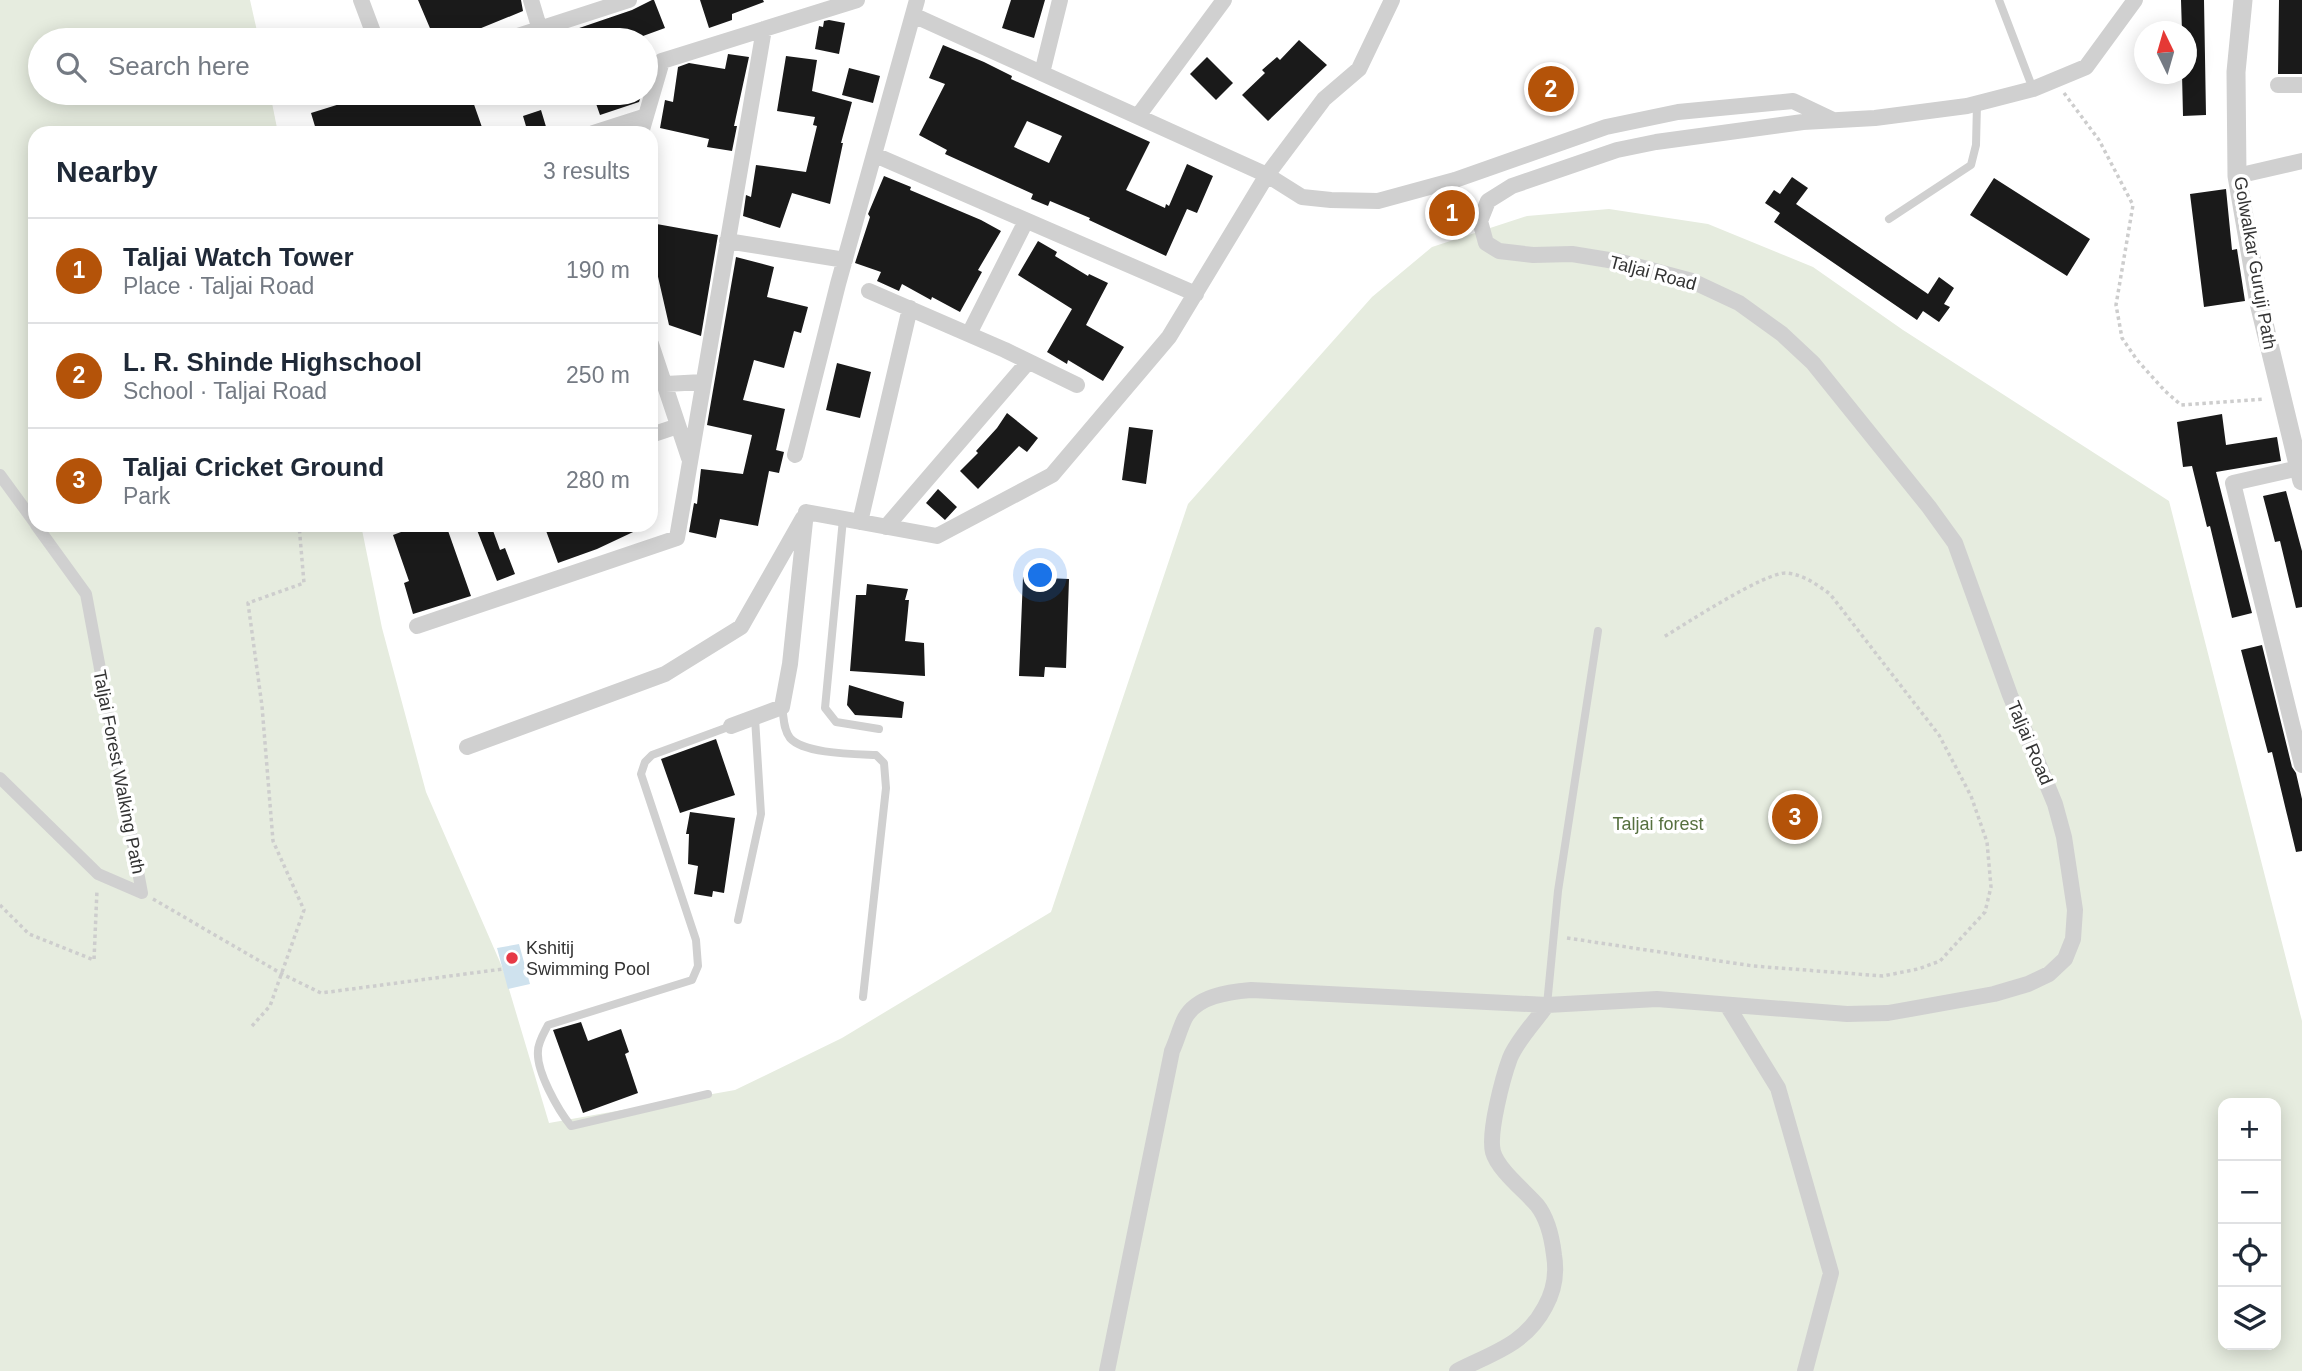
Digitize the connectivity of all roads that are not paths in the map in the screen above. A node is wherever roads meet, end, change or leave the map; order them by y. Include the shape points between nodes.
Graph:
1 (361, 0) edge
2 (531, 0) edge
3 (629, 0) edge
4 (857, 0) edge
5 (1060, 0) edge
6 (1224, 0) edge
7 (1392, 0) edge
8 (1999, 0) edge
9 (2135, 0) edge
10 (2243, 0) edge
11 (915, 7) edge
12 (372, 28) edge
13 (539, 28) edge
14 (546, 28) edge
15 (764, 29) junction
16 (1042, 73) junction
17 (658, 75) edge
18 (2278, 85) dead end
19 (2302, 85) edge
20 (2033, 89) junction
21 (1977, 104) junction
22 (649, 105) edge
23 (646, 116) junction
24 (1138, 116) junction
25 (1835, 121) junction
26 (615, 126) edge
27 (643, 126) edge
28 (875, 155) junction
29 (2302, 161) edge
30 (1267, 174) junction
31 (2237, 176) junction
32 (1889, 219) dead end
33 (1026, 221) junction
34 (727, 241) junction
35 (845, 260) junction
36 (869, 291) dead end
37 (1196, 295) junction
38 (910, 308) junction
39 (969, 334) junction
40 (1028, 362) junction
41 (658, 363) edge
42 (704, 382) junction
43 (666, 384) junction
44 (1077, 385) dead end
45 (2295, 417) edge
46 (678, 426) junction
47 (658, 433) edge
48 (795, 455) dead end
49 (690, 460) junction
50 (0, 475) edge
51 (2300, 475) edge
52 (806, 512) junction
53 (28, 513) edge
54 (852, 521) junction
55 (886, 527) junction
56 (42, 532) edge
57 (417, 626) dead end
58 (1598, 631) dead end
59 (782, 706) junction
60 (755, 718) junction
61 (731, 726) joint
62 (879, 729) dead end
63 (467, 747) dead end
64 (2302, 765) edge
65 (0, 778) edge
66 (738, 919) dead end
67 (863, 997) dead end
68 (1727, 1004) junction
69 (1547, 1005) junction
70 (708, 1094) dead end
71 (1107, 1371) edge
72 (1457, 1371) edge
73 (1805, 1371) edge

1 - 12 street
2 - 13 street
3 - 14 street
4 - 15 street
5 - 16 street
6 - 24 street
7 - 30 street via 1359,69 1324,99
8 - 20 lane
9 - 20 street, Taljai Road via 2086,66
10 - 31 street, Golwalkar Guruji Path via 2236,72
11 - 16 street
11 - 28 street
15 - 17 street via 662,61
15 - 34 street
16 - 24 street
18 - 19 street
20 - 21 street, Taljai Road
21 - 25 street, Taljai Road
21 - 32 lane via 1971,165
22 - 23 street
23 - 26 street
23 - 27 street
24 - 30 street
25 - 30 street via 1793,101 1678,112 1606,127 1455,180 1378,201 1302,197
25 - 68 street, Taljai Road via 1617,150 1512,186 1488,201 1480,221 1486,243 1499,251 1572,254 1692,281 1739,303 1813,363 1955,543 2055,804 2075,910 2073,939 2065,959 2049,974 1994,994 1888,1013
28 - 33 street
28 - 35 street
29 - 31 street
30 - 37 street
31 - 45 street, Golwalkar Guruji Path via 2281,397
33 - 37 street
33 - 39 street
34 - 35 street
34 - 42 street
35 - 48 street
36 - 38 street
37 - 55 street via 1169,337 1052,475 937,536
38 - 39 street
38 - 54 street
39 - 40 street
40 - 44 street
40 - 55 street
41 - 43 street
42 - 43 street
42 - 49 street
43 - 46 street
45 - 51 street, Golwalkar Guruji Path
46 - 47 street
46 - 49 street
49 - 57 street via 677,538
50 - 53 street, Taljai Forest Walking Path
51 - 64 street via 2233,483
52 - 54 street
52 - 59 street
52 - 63 street via 741,627 665,674
54 - 55 street
54 - 62 lane via 825,709 836,722
56 - 65 street, Taljai Forest Walking Path via 86,594 142,893 98,874
58 - 69 lane via 1559,891
59 - 60 street
59 - 67 lane via 791,740 805,748 876,755 884,763 886,788
60 - 61 street
60 - 66 lane via 761,814
61 - 70 lane via 652,755 641,774 696,940 698,966 692,980 548,1025 538,1050 540,1068 571,1126
68 - 69 street, Taljai Road via 1657,999
68 - 73 street via 1778,1088 1831,1273
69 - 71 street, Taljai Road via 1251,990 1223,992 1204,1001 1186,1016 1172,1051
69 - 72 street via 1511,1057 1491,1131 1493,1154 1539,1208 1551,1233 1556,1265 1552,1293 1538,1321 1523,1337

